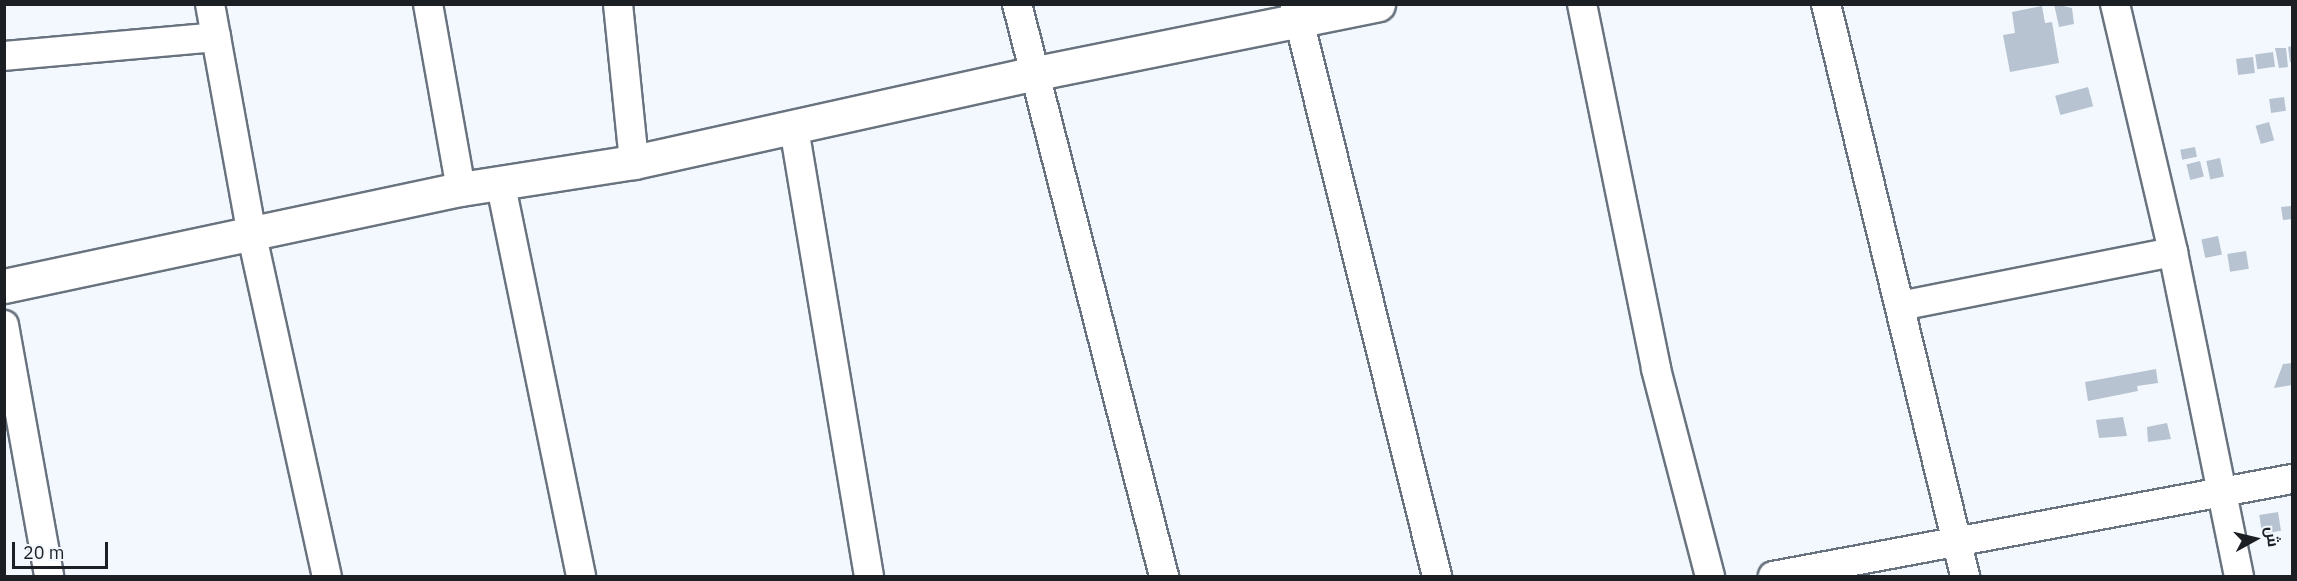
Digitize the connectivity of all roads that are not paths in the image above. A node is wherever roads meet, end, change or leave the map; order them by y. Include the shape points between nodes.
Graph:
1 (210, 4) edge
2 (428, 4) edge
3 (618, 4) edge
4 (1017, 4) edge
5 (1378, 4) edge
6 (1582, 4) edge
7 (1826, 4) edge
8 (2115, 4) edge
9 (1298, 14) edge
10 (216, 37) junction
11 (4, 56) edge
12 (1032, 74) junction
13 (794, 128) junction
14 (634, 162) junction
15 (501, 186) junction
16 (460, 189) junction
17 (252, 236) junction
18 (2173, 252) junction
19 (4, 286) edge
20 (1900, 306) junction
21 (4, 325) edge
22 (2292, 479) edge
23 (2220, 492) junction
24 (1956, 544) junction
25 (50, 576) edge
26 (327, 576) edge
27 (581, 576) edge
28 (869, 576) edge
29 (1164, 576) edge
30 (1437, 576) edge
31 (1710, 576) edge
32 (1773, 576) edge
33 (1965, 576) edge
34 (2240, 576) edge

1 - 10 street
2 - 16 street
3 - 14 street
4 - 12 street
5 - 9 main road
6 - 31 street via 1656,369
7 - 20 street
8 - 18 street
9 - 12 main road
9 - 30 street
10 - 11 street
10 - 17 street
12 - 13 main road
12 - 29 street
13 - 14 main road
13 - 28 street
14 - 15 main road
15 - 16 main road
15 - 27 street
16 - 17 main road
17 - 19 main road
17 - 26 street
18 - 20 street
18 - 23 street
20 - 24 street
21 - 25 street
22 - 23 street
23 - 24 street
23 - 34 street
24 - 32 street
24 - 33 street

